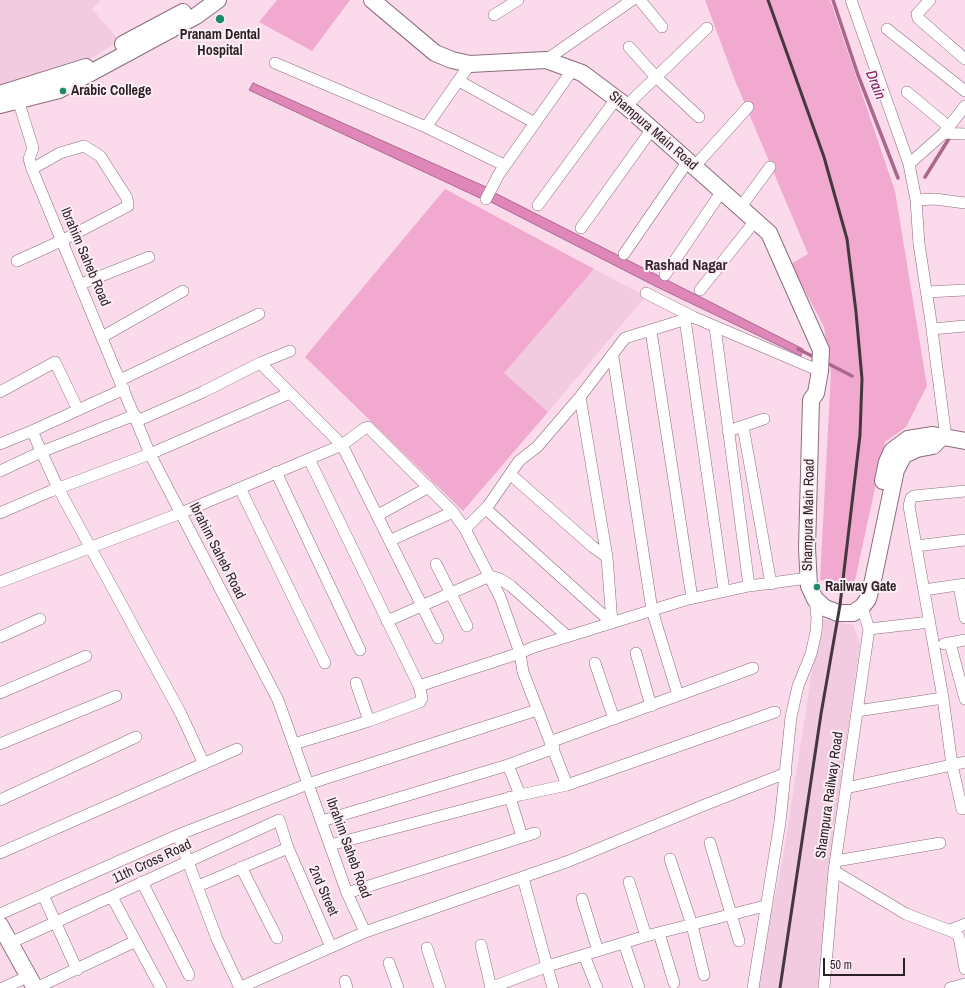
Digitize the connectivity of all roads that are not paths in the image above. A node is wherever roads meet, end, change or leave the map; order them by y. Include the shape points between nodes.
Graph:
1 (201, 0) edge
2 (218, 0) edge
3 (372, 0) edge
4 (518, 0) edge
5 (632, 0) edge
6 (640, 0) edge
7 (851, 0) edge
8 (930, 0) edge
9 (494, 14) dead end
10 (662, 27) dead end
11 (707, 28) dead end
12 (887, 29) dead end
13 (629, 46) dead end
14 (965, 59) edge
15 (546, 60) junction
16 (275, 63) dead end
17 (470, 64) junction
18 (572, 69) junction
19 (656, 77) junction
20 (459, 81) junction
21 (965, 91) edge
22 (907, 92) dead end
23 (0, 94) edge
24 (18, 100) junction
25 (621, 103) junction
26 (0, 105) edge
27 (965, 106) edge
28 (748, 107) dead end
29 (699, 117) dead end
30 (535, 123) junction
31 (426, 127) junction
32 (652, 129) junction
33 (946, 130) junction
34 (965, 134) edge
35 (691, 164) junction
36 (910, 164) junction
37 (504, 166) junction
38 (770, 167) dead end
39 (32, 170) junction
40 (722, 192) junction
41 (486, 199) dead end
42 (916, 200) junction
43 (965, 203) edge
44 (538, 206) dead end
45 (740, 208) junction
46 (755, 221) junction
47 (581, 228) dead end
48 (63, 240) junction
49 (624, 254) dead end
50 (149, 257) dead end
51 (17, 261) dead end
52 (665, 275) dead end
53 (81, 284) junction
54 (700, 290) dead end
55 (965, 290) edge
56 (183, 291) dead end
57 (926, 292) junction
58 (646, 293) dead end
59 (259, 314) dead end
60 (689, 318) junction
61 (965, 326) edge
62 (715, 327) junction
63 (932, 329) junction
64 (651, 331) junction
65 (102, 337) junction
66 (290, 352) dead end
67 (613, 356) junction
68 (260, 363) junction
69 (821, 369) junction
70 (122, 385) junction
71 (0, 392) edge
72 (290, 393) junction
73 (816, 393) junction
74 (580, 397) junction
75 (78, 410) junction
76 (136, 418) junction
77 (764, 419) dead end
78 (743, 426) junction
79 (32, 431) junction
80 (728, 431) junction
81 (944, 438) junction
82 (965, 441) edge
83 (0, 444) edge
84 (342, 445) junction
85 (41, 452) junction
86 (150, 454) junction
87 (309, 459) junction
88 (0, 471) edge
89 (276, 472) junction
90 (510, 474) junction
91 (429, 487) junction
92 (58, 488) junction
93 (240, 488) junction
94 (965, 491) edge
95 (486, 509) junction
96 (453, 512) junction
97 (0, 513) edge
98 (181, 513) junction
99 (378, 515) junction
100 (465, 529) junction
101 (391, 540) junction
102 (965, 540) edge
103 (916, 546) junction
104 (91, 548) junction
105 (607, 557) junction
106 (436, 564) dead end
107 (490, 576) junction
108 (808, 578) junction
109 (0, 582) edge
110 (771, 584) junction
111 (962, 585) edge
112 (749, 586) junction
113 (924, 590) junction
114 (724, 592) junction
115 (452, 593) junction
116 (692, 598) junction
117 (815, 599) junction
118 (422, 606) junction
119 (862, 608) junction
120 (652, 610) junction
121 (965, 618) edge
122 (40, 619) dead end
123 (387, 621) junction
124 (930, 622) junction
125 (612, 623) junction
126 (467, 626) dead end
127 (869, 628) junction
128 (567, 636) junction
129 (0, 637) edge
130 (438, 638) dead end
131 (965, 640) edge
132 (950, 643) junction
133 (934, 646) junction
134 (360, 650) dead end
135 (636, 653) dead end
136 (520, 654) junction
137 (86, 656) dead end
138 (325, 663) dead end
139 (595, 663) dead end
140 (753, 668) dead end
141 (962, 676) edge
142 (940, 681) junction
143 (356, 683) dead end
144 (419, 686) junction
145 (0, 693) edge
146 (116, 696) dead end
147 (678, 696) junction
148 (943, 698) junction
149 (965, 699) edge
150 (651, 706) junction
151 (537, 710) junction
152 (775, 712) dead end
153 (857, 712) junction
154 (614, 719) junction
155 (369, 721) junction
156 (136, 737) dead end
157 (0, 744) edge
158 (294, 744) junction
159 (552, 745) junction
160 (237, 749) dead end
161 (965, 762) edge
162 (204, 764) junction
163 (508, 765) junction
164 (952, 765) junction
165 (786, 773) junction
166 (308, 784) junction
167 (567, 785) junction
168 (846, 788) junction
169 (515, 796) junction
170 (0, 800) edge
171 (965, 808) edge
172 (322, 821) junction
173 (535, 833) dead end
174 (178, 835) junction
175 (522, 837) junction
176 (710, 843) dead end
177 (940, 844) dead end
178 (330, 845) junction
179 (288, 848) junction
180 (0, 853) edge
181 (670, 859) dead end
182 (186, 862) junction
183 (835, 866) junction
184 (242, 867) junction
185 (523, 878) junction
186 (142, 882) junction
187 (629, 882) dead end
188 (198, 886) junction
189 (347, 893) junction
190 (43, 895) junction
191 (112, 897) junction
192 (582, 900) dead end
193 (765, 906) junction
194 (0, 914) edge
195 (731, 915) junction
196 (55, 921) junction
197 (965, 924) edge
198 (0, 925) edge
199 (692, 925) junction
200 (950, 930) junction
201 (365, 932) junction
202 (659, 933) junction
203 (646, 936) junction
204 (277, 938) dead end
205 (739, 941) dead end
206 (10, 942) junction
207 (136, 942) junction
208 (624, 943) junction
209 (481, 945) dead end
210 (331, 947) junction
211 (427, 948) dead end
212 (598, 950) junction
213 (584, 955) junction
214 (389, 963) dead end
215 (548, 966) junction
216 (965, 969) edge
217 (77, 970) junction
218 (189, 975) dead end
219 (704, 976) dead end
220 (33, 984) edge
221 (674, 984) dead end
222 (965, 984) edge
223 (3, 988) edge
224 (161, 988) edge
225 (240, 988) edge
226 (398, 988) edge
227 (440, 988) edge
228 (490, 988) edge
229 (553, 988) edge
230 (597, 988) edge
231 (639, 988) edge
232 (753, 988) edge
233 (824, 988) edge
234 (950, 988) edge

1 - 23 street via 81,69
2 - 24 street via 196,16 59,90
3 - 17 street, Shampura Main Road via 435,52 452,60
4 - 9 street
5 - 15 street
6 - 10 street
7 - 36 street
8 - 14 street via 917,14 918,18
11 - 19 street
12 - 21 street
13 - 19 street
15 - 17 street, Shampura Main Road
15 - 18 street, Shampura Main Road
16 - 31 street
17 - 20 street
18 - 25 street, Shampura Main Road via 582,73
18 - 30 street
19 - 25 street
19 - 29 street
20 - 30 street
20 - 31 street
22 - 33 street
24 - 26 street
24 - 39 street via 33,148 29,159
25 - 32 street, Shampura Main Road
25 - 44 street
27 - 33 street
28 - 35 street
30 - 37 street
31 - 37 street
32 - 35 street, Shampura Main Road
32 - 47 street
33 - 34 street
33 - 36 street
35 - 40 street, Shampura Main Road
35 - 49 street
36 - 42 street
37 - 41 street
38 - 45 street
39 - 48 street, Ibrahim Saheb Road
39 - 48 street via 60,153 84,146 100,156 127,198 128,206
40 - 45 street, Shampura Main Road
40 - 52 street
42 - 43 street via 935,199
42 - 57 street
45 - 46 street, Shampura Main Road
46 - 54 street
46 - 69 street, Shampura Main Road via 769,233 821,350
48 - 51 street
48 - 53 street, Ibrahim Saheb Road
50 - 53 street
53 - 65 street, Ibrahim Saheb Road
55 - 57 street
56 - 65 street
57 - 63 street
58 - 60 street
59 - 70 street
60 - 62 street
60 - 64 street
60 - 114 street
61 - 63 street
62 - 69 street
62 - 80 street
63 - 81 street
64 - 67 street via 626,338
64 - 116 street
65 - 70 street, Ibrahim Saheb Road
66 - 68 street
67 - 74 street
67 - 120 street
68 - 72 street
68 - 76 street via 203,392
69 - 73 street, Shampura Main Road
70 - 75 street
70 - 76 street, Ibrahim Saheb Road
71 - 75 street via 56,362
72 - 84 street
72 - 86 street
73 - 81 street, Shampura Main Road via 821,403 817,587 823,597 840,604 852,604 859,600 892,450 908,439 933,435
73 - 108 street, Shampura Main Road via 811,400
74 - 90 street via 537,447 519,461
74 - 105 street
75 - 79 street
76 - 85 street
76 - 86 street, Ibrahim Saheb Road
77 - 78 street
78 - 80 street
78 - 110 street
79 - 83 street
79 - 85 street
80 - 112 street
81 - 82 street, Shampura Main Road
81 - 119 street via 933,446 904,455 896,470 873,580 868,599
84 - 87 street
84 - 91 street via 368,427
84 - 99 street
85 - 88 street
85 - 92 street
86 - 92 street
86 - 98 street, Ibrahim Saheb Road
87 - 89 street
87 - 123 street
89 - 93 street
89 - 134 street
90 - 95 street
90 - 105 street
91 - 96 street
91 - 99 street
92 - 97 street
92 - 104 street
93 - 98 street
93 - 138 street
94 - 103 street via 911,498 909,506
95 - 100 street
95 - 125 street
96 - 100 street
96 - 101 street
98 - 104 street
98 - 158 street, Ibrahim Saheb Road via 278,700
99 - 101 street
100 - 107 street
101 - 118 street
102 - 103 street
103 - 113 street
104 - 109 street
104 - 162 street via 181,714
105 - 125 street
106 - 115 street
107 - 115 street
107 - 128 street via 511,586
107 - 136 street
108 - 110 street
108 - 117 street, Shampura Main Road
110 - 112 street
111 - 113 street
111 - 121 street
112 - 114 street
113 - 124 street
114 - 116 street
115 - 118 street
115 - 126 street
116 - 120 street
117 - 119 street via 825,608 838,613 853,613
117 - 165 street via 816,632 811,654 798,686 791,717
118 - 123 street
118 - 130 street
119 - 127 street, Shampura Railway Road
120 - 125 street
120 - 147 street
122 - 129 street
123 - 144 street
124 - 127 street
124 - 133 street
125 - 128 street
127 - 153 street, Shampura Railway Road
128 - 136 street
131 - 132 street
132 - 133 street
132 - 141 street
133 - 142 street
135 - 150 street
136 - 144 street
136 - 151 street via 523,672
137 - 145 street
139 - 154 street
140 - 147 street
141 - 142 street
141 - 149 street
142 - 148 street
143 - 155 street
144 - 155 street via 422,698 420,702
146 - 157 street
147 - 150 street
148 - 153 street
148 - 164 street
150 - 154 street
151 - 159 street
151 - 166 street
152 - 167 street
153 - 168 street, Shampura Railway Road
154 - 159 street
155 - 158 street
156 - 170 street
158 - 166 street, Ibrahim Saheb Road
159 - 163 street
159 - 167 street
160 - 162 street
161 - 164 street
162 - 180 street
163 - 169 street
163 - 172 street
164 - 168 street
164 - 171 street via 962,809
165 - 185 street
165 - 193 street
166 - 172 street, Ibrahim Saheb Road
166 - 174 street
167 - 169 street
168 - 183 street, Shampura Railway Road
169 - 175 street
169 - 178 street
172 - 178 street, Ibrahim Saheb Road
173 - 175 street
174 - 182 street
174 - 190 street
175 - 189 street
176 - 195 street
177 - 183 street
178 - 189 street, Ibrahim Saheb Road
179 - 182 street, 11th Cross Road via 279,820
179 - 184 street
179 - 210 street, 2nd Street
181 - 199 street
182 - 186 street, 11th Cross Road
182 - 188 street
183 - 200 street via 906,914
183 - 233 street, Shampura Railway Road
184 - 188 street
184 - 204 street
185 - 201 street
185 - 215 street
186 - 191 street, 11th Cross Road
186 - 218 street
187 - 203 street
188 - 225 street via 217,939
189 - 201 street, Ibrahim Saheb Road
190 - 194 street
190 - 196 street
191 - 196 street, 11th Cross Road
191 - 207 street
192 - 212 street
193 - 195 street
193 - 232 street
195 - 199 street
195 - 205 street
196 - 206 street, 11th Cross Road
196 - 217 street
197 - 200 street
198 - 206 street
199 - 202 street
199 - 219 street
200 - 216 street via 959,937
201 - 210 street
202 - 203 street
202 - 221 street
203 - 208 street
206 - 220 street
207 - 217 street
207 - 224 street
208 - 212 street
208 - 231 street
209 - 228 street
210 - 225 street
211 - 227 street
212 - 213 street
213 - 215 street
213 - 230 street
214 - 226 street
215 - 228 street
215 - 229 street
217 - 220 street
220 - 223 street
222 - 234 street

